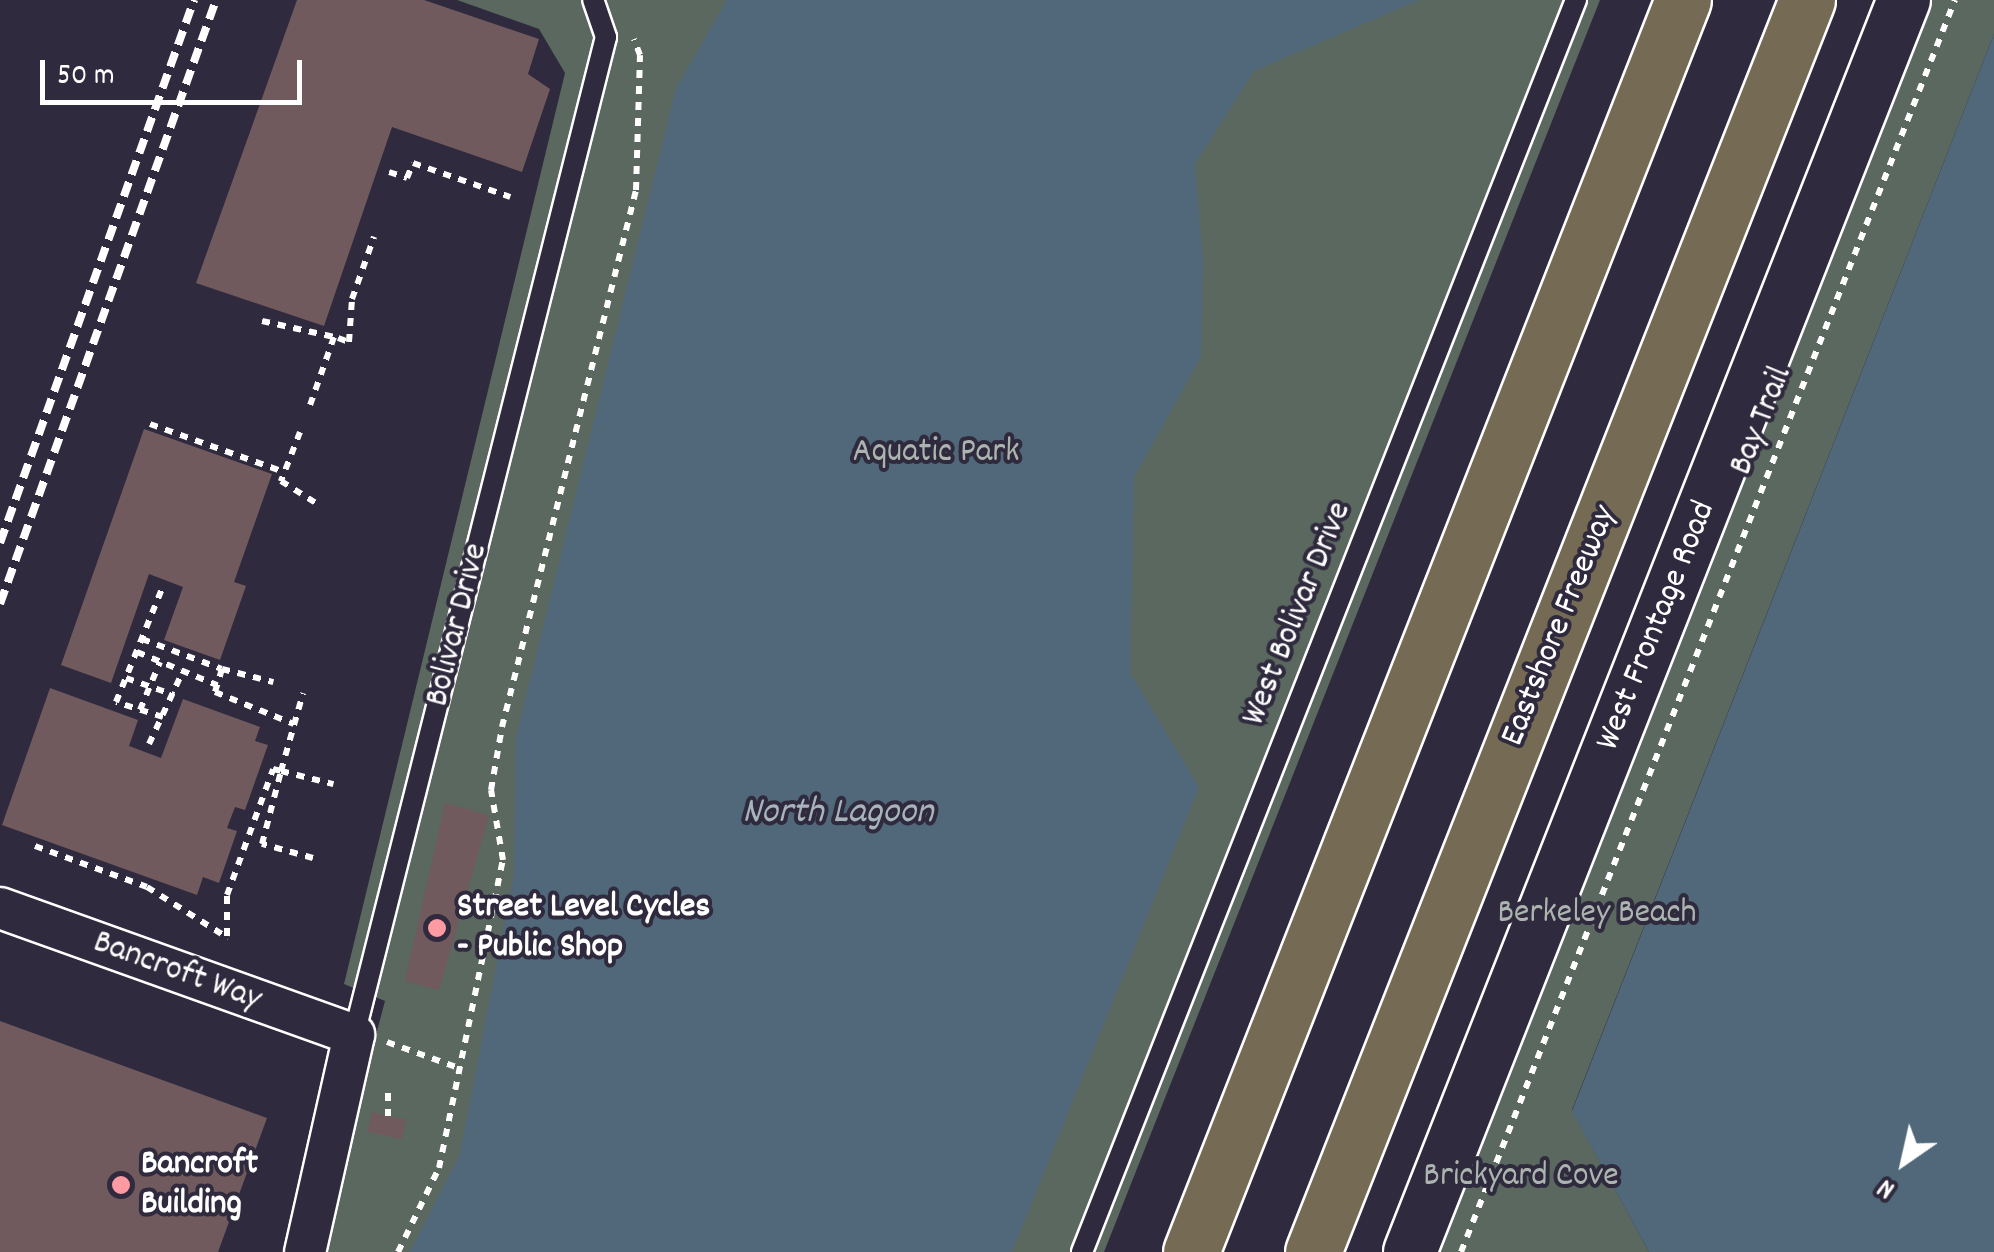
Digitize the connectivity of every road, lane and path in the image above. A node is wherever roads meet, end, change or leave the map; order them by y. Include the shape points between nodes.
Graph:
1 (593, 0) edge
2 (1576, 0) edge
3 (1683, 0) edge
4 (1808, 0) edge
5 (1904, 0) edge
6 (1956, 0) edge
7 (627, 18) dead end
8 (389, 172) dead end
9 (510, 197) dead end
10 (374, 237) dead end
11 (262, 321) dead end
12 (338, 338) dead end
13 (310, 405) dead end
14 (150, 424) dead end
15 (300, 432) dead end
16 (284, 472) junction
17 (319, 504) dead end
18 (163, 586) dead end
19 (142, 639) junction
20 (136, 652) junction
21 (160, 662) junction
22 (222, 669) junction
23 (183, 672) junction
24 (126, 678) junction
25 (274, 682) dead end
26 (218, 685) junction
27 (150, 687) junction
28 (303, 693) dead end
29 (174, 695) junction
30 (140, 710) junction
31 (162, 717) junction
32 (294, 724) junction
33 (149, 744) dead end
34 (281, 771) junction
35 (333, 784) dead end
36 (252, 828) junction
37 (265, 833) junction
38 (35, 846) dead end
39 (313, 858) dead end
40 (0, 908) edge
41 (354, 1034) junction
42 (456, 1067) junction
43 (388, 1093) dead end
44 (388, 1116) dead end
45 (305, 1252) edge
46 (398, 1252) edge
47 (1082, 1252) edge
48 (1191, 1252) edge
49 (1312, 1252) edge
50 (1410, 1252) edge
51 (1462, 1252) edge

1 - 41 lane, Bolivar Drive via 606,37
2 - 47 lane, West Bolivar Drive
3 - 48 highway
4 - 49 highway, Eastshore Freeway
5 - 50 street, West Frontage Road
6 - 51 path, Bay Trail
7 - 42 path via 640,56 636,190 502,727 491,790 503,860
8 - 9 path via 407,178 414,163
10 - 12 path via 352,299 349,342
11 - 13 path via 334,337
14 - 16 path
15 - 16 path
16 - 17 path via 281,481
18 - 19 path
19 - 20 path
19 - 22 path
20 - 21 path
20 - 24 path
21 - 23 path
21 - 27 path
22 - 25 path
22 - 26 path
23 - 26 path
23 - 29 path
24 - 27 path
24 - 30 path via 116,702
26 - 32 path via 215,692
27 - 29 path
27 - 30 path
28 - 32 path
29 - 31 path
30 - 31 path
31 - 33 path
32 - 34 path
34 - 35 path
34 - 36 path via 273,769
34 - 37 path
36 - 37 path
36 - 38 path via 227,895 228,937 147,887
37 - 39 path via 262,844
40 - 41 street, Bancroft Way
41 - 42 path
41 - 45 street, Bolivar Drive
42 - 46 path via 439,1168
43 - 44 path

